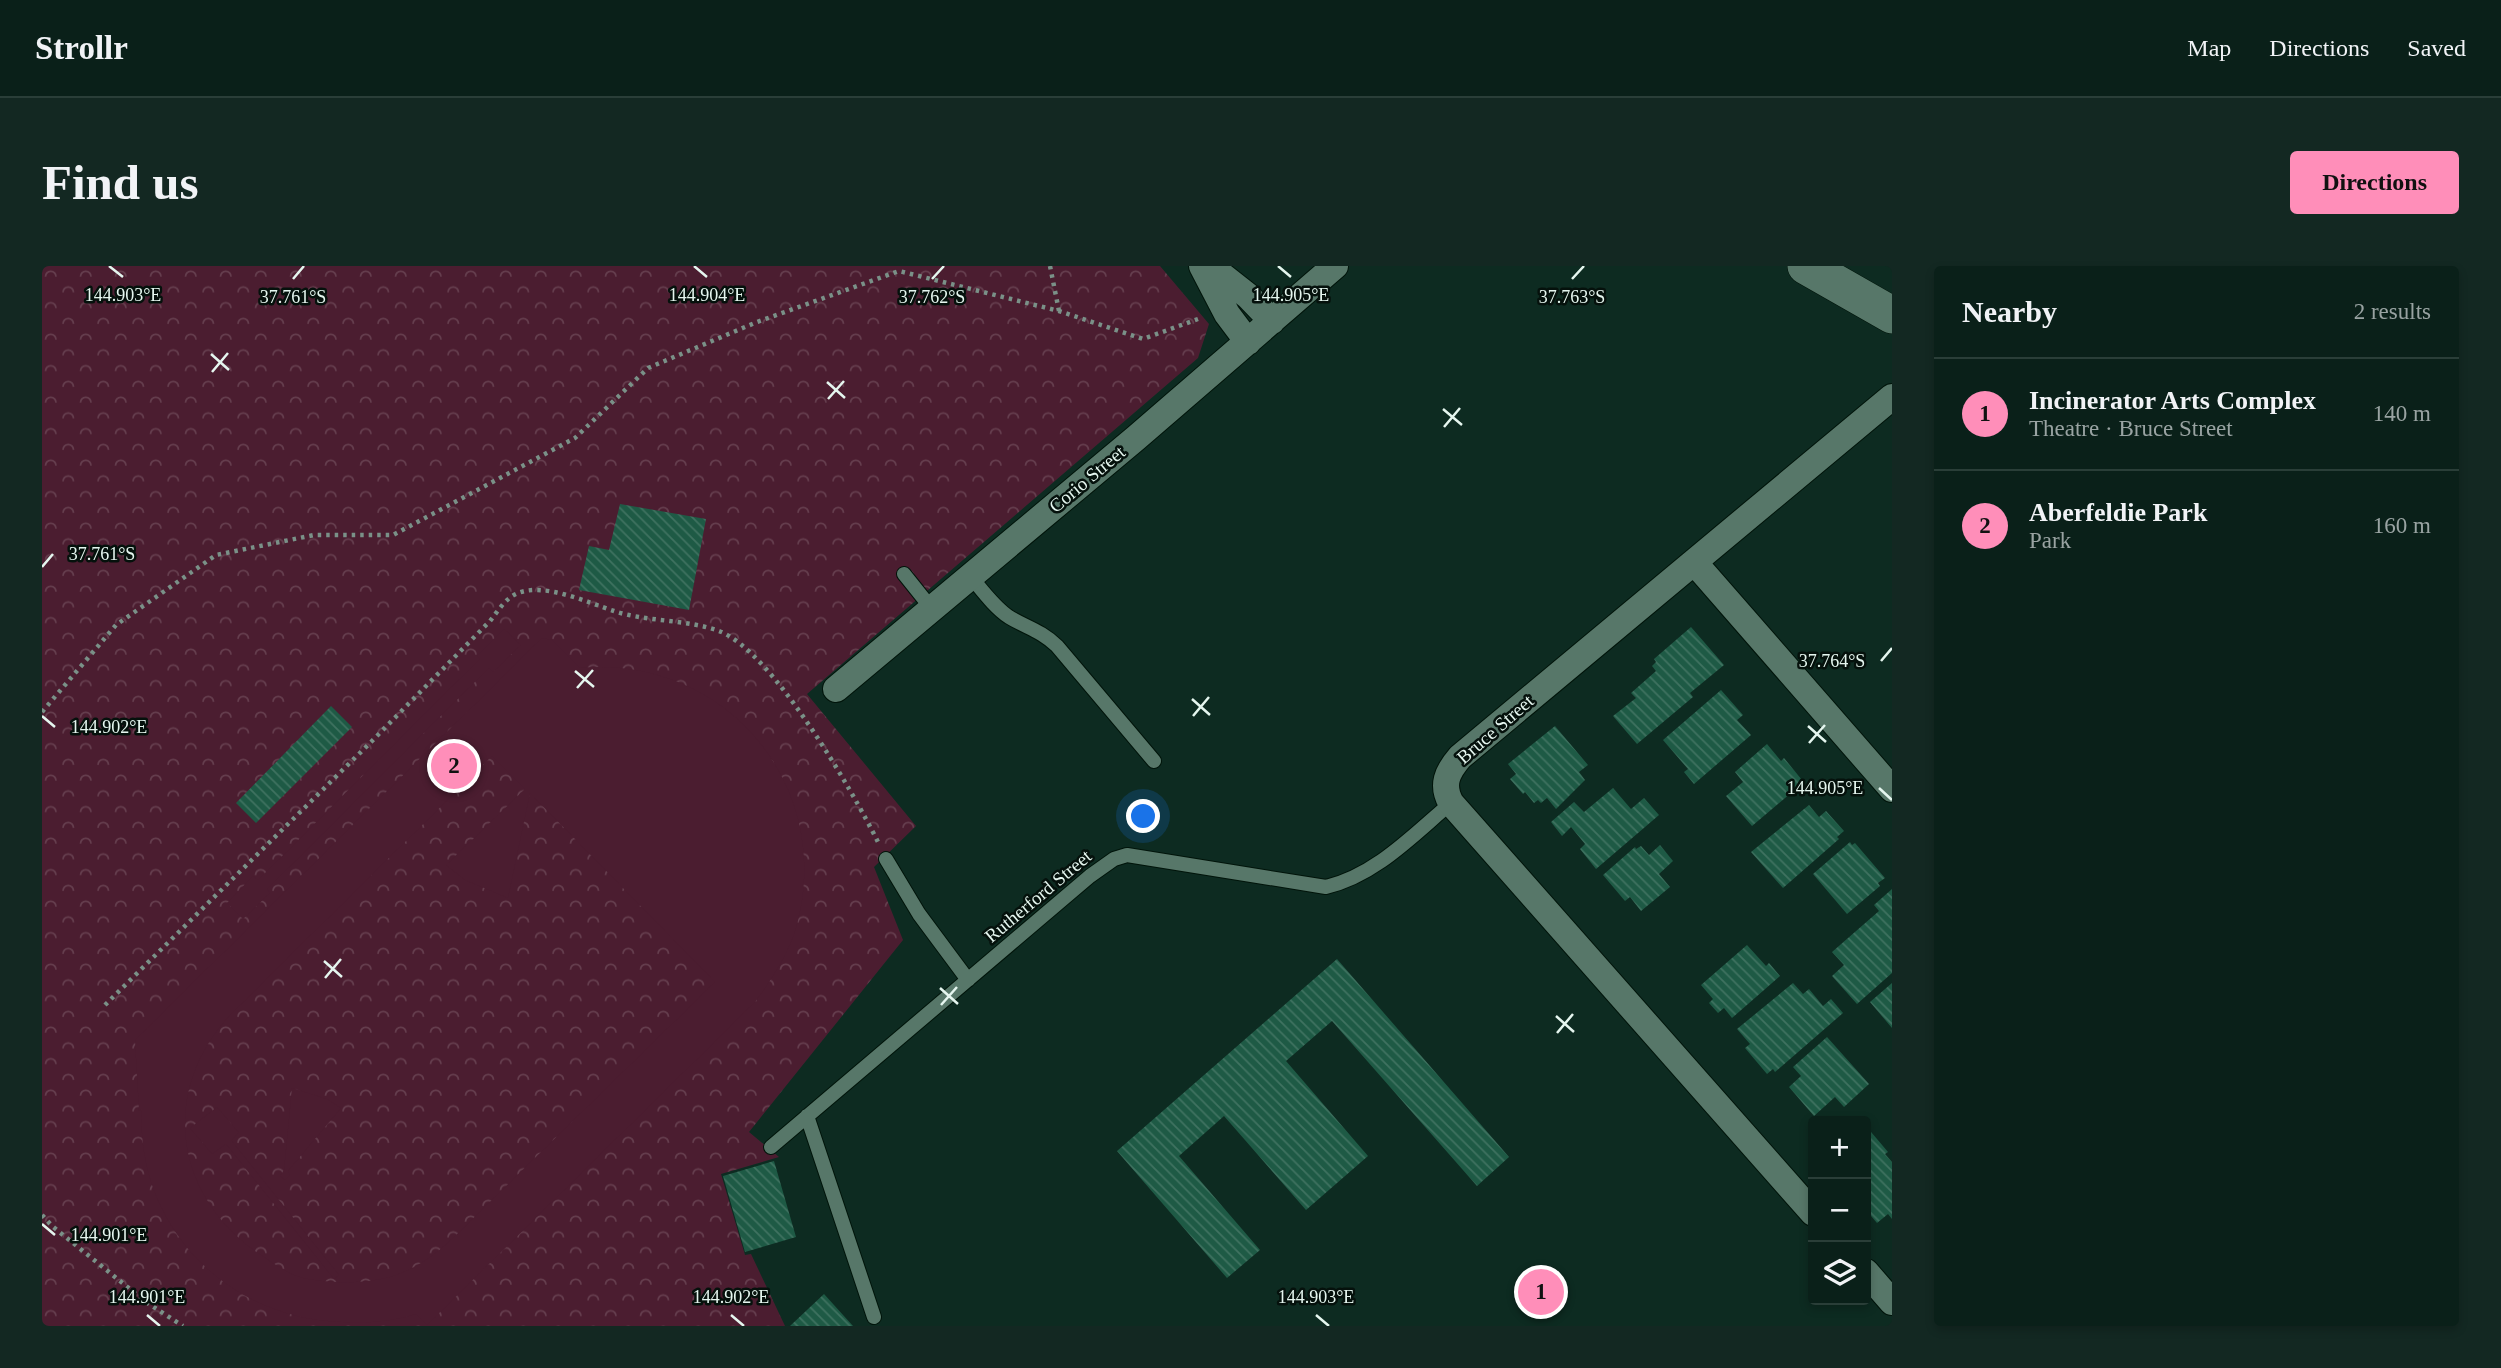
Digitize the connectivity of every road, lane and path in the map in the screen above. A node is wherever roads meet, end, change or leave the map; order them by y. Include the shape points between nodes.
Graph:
1 (1050, 266) edge
2 (1202, 266) edge
3 (1210, 266) edge
4 (1335, 266) edge
5 (1806, 266) edge
6 (1059, 311) junction
7 (1227, 314) junction
8 (1892, 315) edge
9 (1272, 321) junction
10 (1248, 342) junction
11 (1892, 397) edge
12 (1694, 562) junction
13 (904, 574) dead end
14 (971, 577) junction
15 (932, 609) junction
16 (836, 689) dead end
17 (42, 712) edge
18 (1154, 761) dead end
19 (1892, 789) edge
20 (1451, 803) junction
21 (886, 859) joint
22 (968, 980) junction
23 (105, 1005) dead end
24 (807, 1116) junction
25 (771, 1147) dead end
26 (1808, 1207) edge
27 (42, 1215) edge
28 (1871, 1278) edge
29 (1892, 1302) edge
30 (874, 1317) dead end
31 (183, 1326) edge

1 - 6 path
2 - 7 street
3 - 9 street
4 - 9 street, Corio Street
5 - 8 main road
6 - 7 path via 1143,339 1202,317 1212,329
6 - 17 path via 899,271 757,322 648,368 576,438 393,536 314,535 216,555 116,625
7 - 10 street
9 - 10 street, Corio Street
10 - 14 street, Corio Street
11 - 12 street, Bruce Street
12 - 19 street
12 - 20 street, Bruce Street via 1460,757 1445,785
13 - 15 lane
14 - 15 street, Corio Street
14 - 18 lane via 1009,617 1044,634 1057,646
15 - 16 street, Corio Street
20 - 22 lane, Rutherford Street via 1372,867 1344,883 1326,887 1121,856 1090,876
20 - 26 street
21 - 22 lane via 919,915
21 - 23 path via 857,800 809,726 740,641 718,631 616,612 569,595 523,591 503,604 371,743
22 - 24 lane, Rutherford Street
24 - 25 lane, Rutherford Street
24 - 30 lane
27 - 31 path via 146,1302
28 - 29 street

